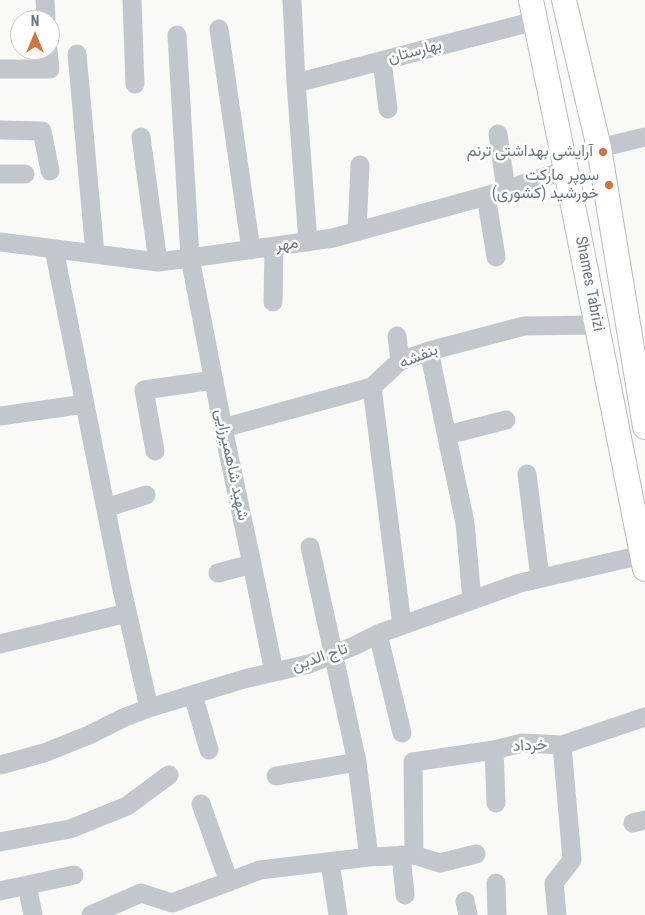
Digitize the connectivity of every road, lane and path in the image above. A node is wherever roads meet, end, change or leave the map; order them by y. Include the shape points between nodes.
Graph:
1 (132, 0) edge
2 (292, 0) edge
3 (564, 0) edge
4 (533, 11) edge
5 (218, 29) dead end
6 (177, 35) dead end
7 (77, 54) dead end
8 (49, 60) edge
9 (382, 61) junction
10 (0, 69) edge
11 (135, 84) dead end
12 (296, 84) junction
13 (388, 109) dead end
14 (0, 130) edge
15 (498, 134) dead end
16 (141, 137) dead end
17 (645, 137) edge
18 (599, 148) junction
19 (360, 165) dead end
20 (566, 170) junction
21 (50, 171) dead end
22 (0, 174) edge
23 (24, 174) dead end
24 (506, 190) junction
25 (486, 196) junction
26 (357, 232) junction
27 (0, 242) edge
28 (308, 242) junction
29 (274, 247) junction
30 (54, 249) junction
31 (251, 250) junction
32 (95, 254) junction
33 (496, 257) dead end
34 (190, 258) junction
35 (158, 262) junction
36 (273, 302) dead end
37 (596, 324) junction
38 (397, 336) dead end
39 (429, 351) junction
40 (400, 361) junction
41 (214, 380) junction
42 (372, 387) junction
43 (642, 399) edge
44 (85, 404) junction
45 (0, 416) edge
46 (506, 420) dead end
47 (645, 427) edge
48 (223, 428) junction
49 (447, 435) junction
50 (155, 450) dead end
51 (527, 474) dead end
52 (146, 495) dead end
53 (106, 508) junction
54 (310, 547) dead end
55 (644, 559) edge
56 (252, 564) junction
57 (218, 573) dead end
58 (540, 578) junction
59 (472, 600) junction
60 (127, 613) junction
61 (402, 626) junction
62 (378, 634) junction
63 (0, 644) edge
64 (333, 655) junction
65 (274, 672) junction
66 (193, 695) junction
67 (149, 708) junction
68 (645, 717) edge
69 (402, 733) dead end
70 (562, 745) junction
71 (209, 750) dead end
72 (494, 750) junction
73 (357, 762) junction
74 (0, 765) edge
75 (169, 775) dead end
76 (276, 776) dead end
77 (496, 802) dead end
78 (202, 804) dead end
79 (0, 842) edge
80 (476, 854) dead end
81 (408, 855) junction
82 (369, 857) junction
83 (330, 862) junction
84 (74, 875) dead end
85 (229, 882) junction
86 (496, 883) dead end
87 (27, 885) junction
88 (0, 890) edge
89 (405, 895) dead end
90 (33, 915) edge
91 (91, 915) edge
92 (338, 915) edge
93 (497, 915) edge
94 (557, 915) edge

1 - 11 street
2 - 12 street
3 - 18 main road, Shames Tabrizi
4 - 9 street, بهارستان
4 - 20 main road, Shames Tabrizi
5 - 31 street
6 - 34 street, شهید شاهمیرزایی
7 - 32 street
8 - 10 street via 50,69
9 - 12 street, بهارستان
9 - 13 street
12 - 28 street
14 - 21 street via 42,131
15 - 24 street
16 - 35 street
17 - 18 street
18 - 20 main road
18 - 43 main road, Shames Tabrizi
19 - 26 street
20 - 24 street, مهر
20 - 37 main road, Shames Tabrizi
22 - 23 street
24 - 25 street, مهر
25 - 26 street, مهر
25 - 33 street
26 - 28 street, مهر
27 - 30 street, مهر
28 - 29 street, مهر
29 - 31 street, مهر
29 - 36 street
30 - 32 street, مهر
30 - 44 street
31 - 34 street, مهر
32 - 35 street, مهر
34 - 35 street, مهر
34 - 41 street, شهید شاهمیرزایی
37 - 39 street, بنفشه via 524,326
37 - 55 main road, Shames Tabrizi
38 - 40 street
39 - 40 street, بنفشه
39 - 49 street
40 - 42 street, بنفشه
41 - 48 street, شهید شاهمیرزایی
41 - 50 street via 144,390
42 - 48 street, بنفشه
42 - 61 street
43 - 47 main road, Shames Tabrizi
44 - 45 street
44 - 53 street
46 - 49 street
48 - 56 street, شهید شاهمیرزایی
49 - 59 street via 465,523
51 - 58 street
52 - 53 street
53 - 60 street
54 - 64 street
55 - 58 street, تاج الدین
56 - 57 street
56 - 65 street, شهید شاهمیرزایی
58 - 59 street, تاج الدین
59 - 61 street, تاج الدین
60 - 63 street
60 - 67 street
61 - 62 street, تاج الدین
62 - 64 street, تاج الدین
62 - 69 street
64 - 65 street, تاج الدین
64 - 73 street
65 - 66 street, تاج الدین
66 - 67 street, تاج الدین
66 - 71 street
67 - 74 street, تاج الدین via 44,753
68 - 70 street, خرداد
70 - 72 street, خرداد via 522,743
70 - 94 street via 572,860 554,883
72 - 77 street
72 - 81 street, خرداد via 412,762
73 - 76 street
73 - 82 street
75 - 79 street via 127,806 70,829
78 - 85 street
80 - 81 street via 440,863
81 - 82 street
81 - 89 street
82 - 83 street
83 - 85 street via 260,870
83 - 92 street
84 - 87 street
85 - 91 street via 172,903 141,894
86 - 93 street
87 - 88 street
87 - 90 street

